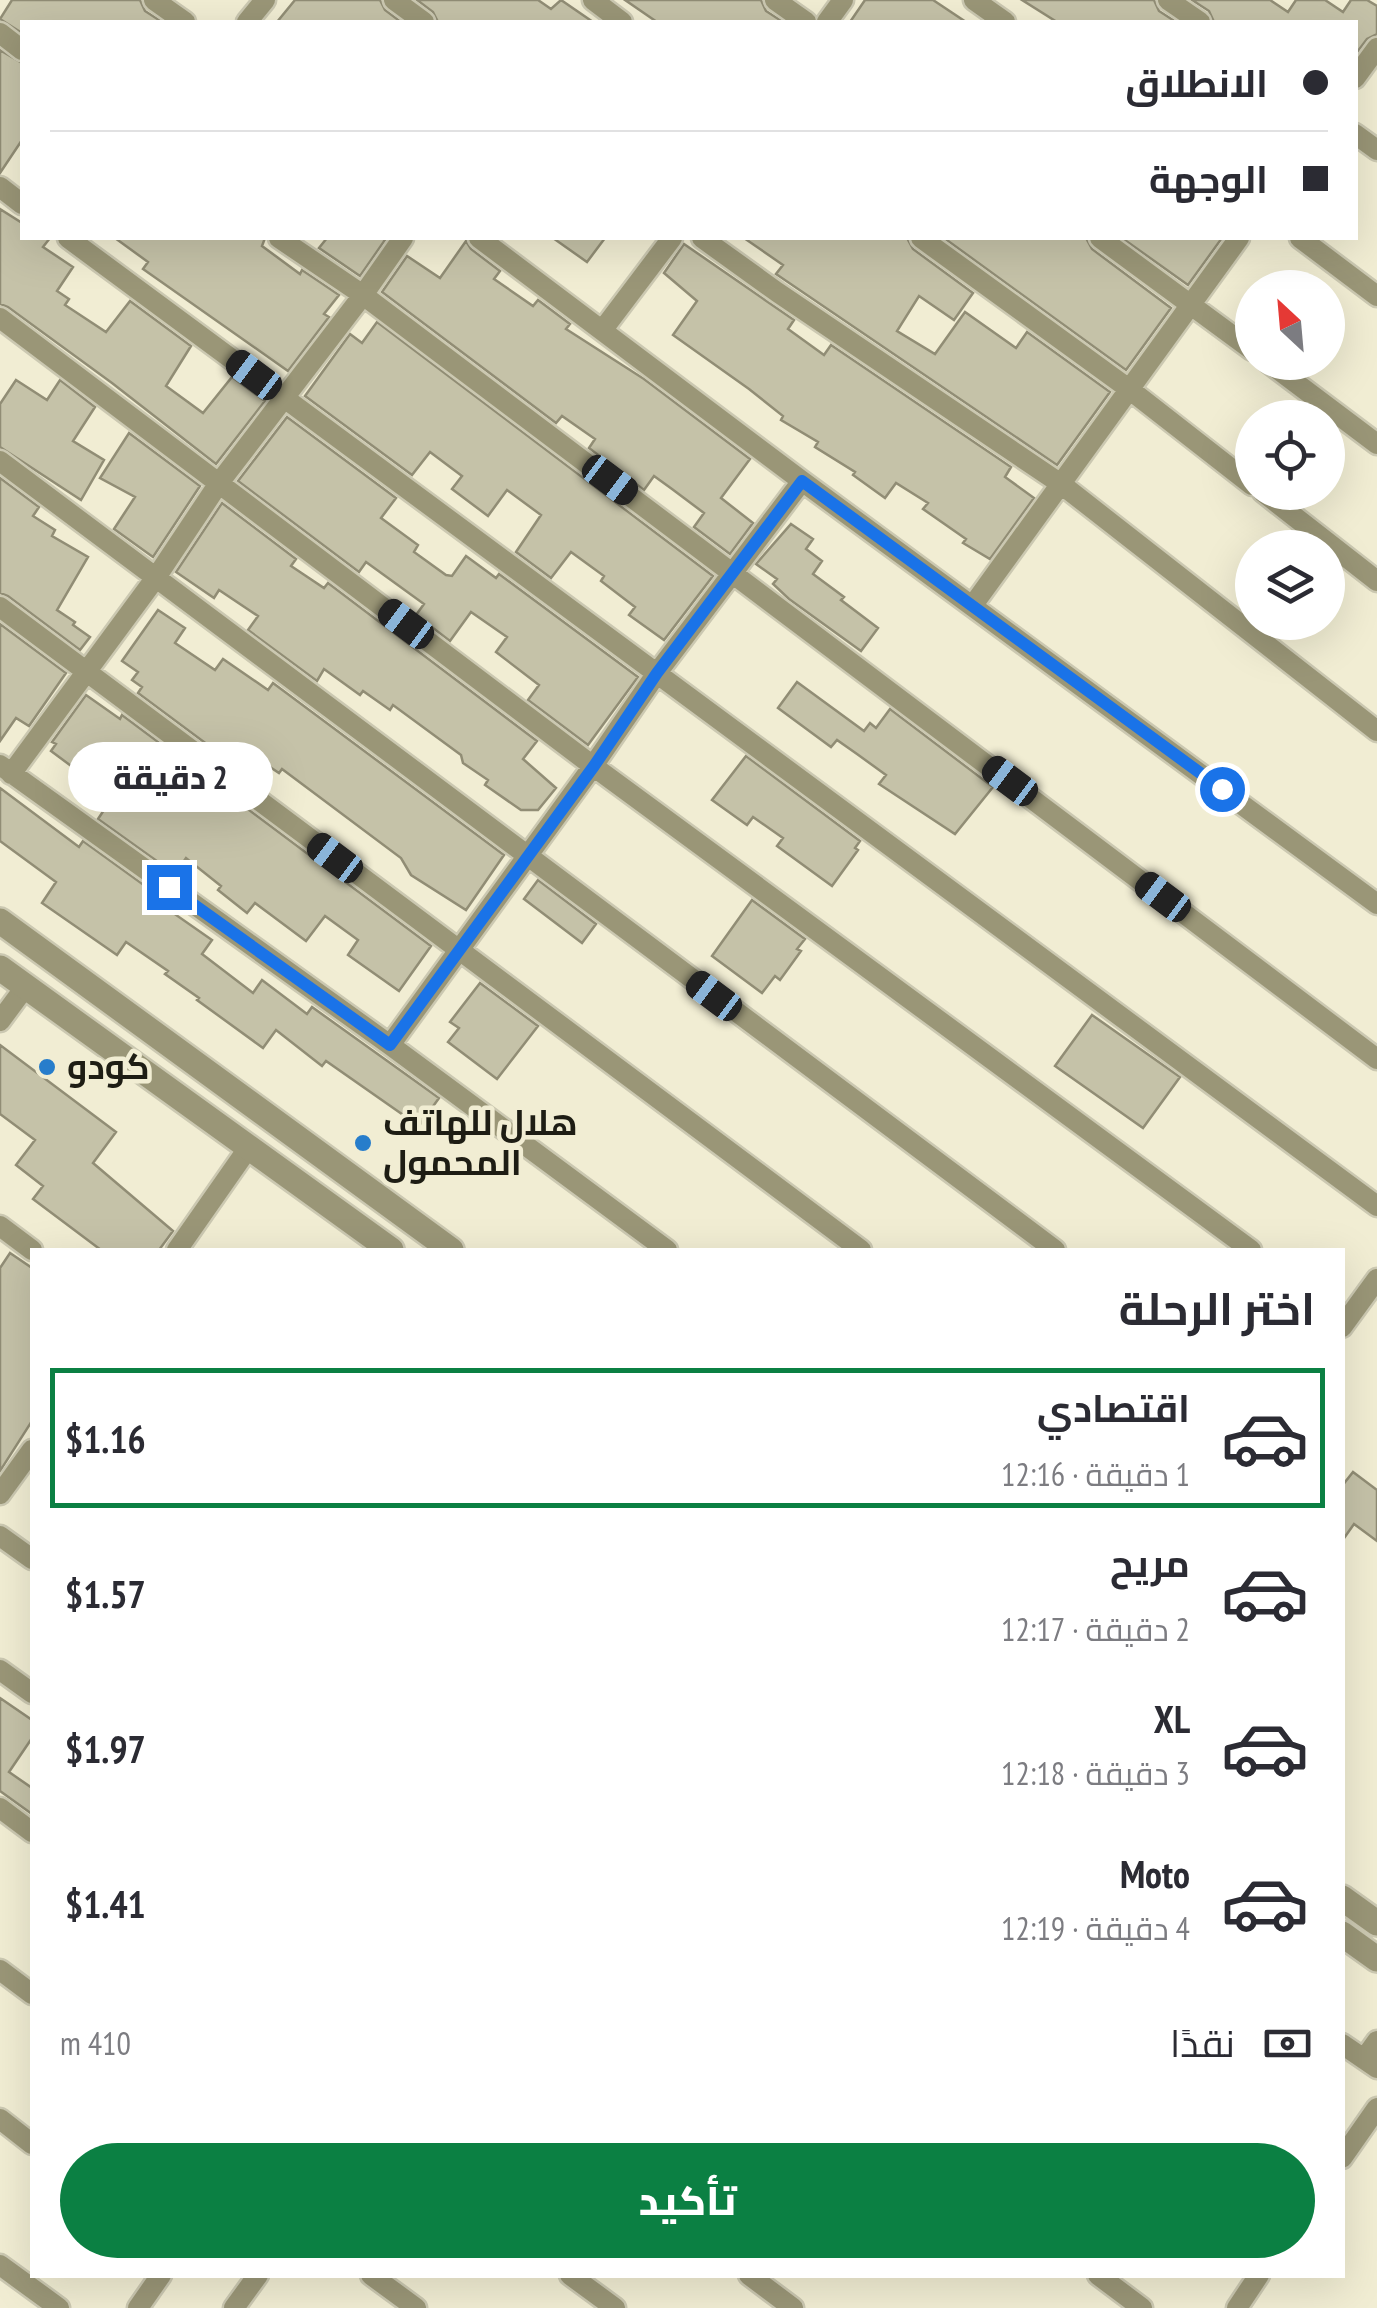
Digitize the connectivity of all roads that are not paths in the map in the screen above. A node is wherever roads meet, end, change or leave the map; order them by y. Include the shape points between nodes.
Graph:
1 (154, 0) edge
2 (264, 0) edge
3 (394, 0) edge
4 (593, 0) edge
5 (776, 0) edge
6 (974, 0) edge
7 (1168, 0) edge
8 (182, 20) edge
9 (249, 20) edge
10 (421, 20) edge
11 (619, 20) edge
12 (803, 20) edge
13 (1002, 20) edge
14 (1197, 20) edge
15 (0, 33) edge
16 (20, 48) edge
17 (1377, 48) edge
18 (1358, 74) edge
19 (0, 187) edge
20 (20, 202) edge
21 (71, 240) edge
22 (282, 240) edge
23 (402, 240) edge
24 (482, 240) edge
25 (670, 240) edge
26 (705, 240) edge
27 (923, 240) edge
28 (1103, 240) edge
29 (1238, 240) edge
30 (1303, 240) edge
31 (363, 296) junction
32 (1377, 296) edge
33 (1190, 304) junction
34 (0, 318) edge
35 (604, 328) junction
36 (1235, 337) edge
37 (1292, 380) edge
38 (1129, 389) junction
39 (285, 398) junction
40 (1377, 444) edge
41 (0, 460) edge
42 (1235, 472) edge
43 (802, 481) junction
44 (220, 483) junction
45 (1060, 484) junction
46 (1285, 510) edge
47 (734, 573) junction
48 (157, 576) junction
49 (1377, 581) edge
50 (972, 605) junction
51 (0, 607) edge
52 (657, 673) junction
53 (86, 674) junction
54 (1377, 731) edge
55 (594, 766) junction
56 (6, 770) edge
57 (528, 856) junction
58 (1377, 904) edge
59 (0, 921) edge
60 (460, 949) junction
61 (0, 968) edge
62 (26, 986) junction
63 (0, 1022) edge
64 (390, 1045) junction
65 (1377, 1059) edge
66 (249, 1148) junction
67 (1377, 1206) edge
68 (0, 1226) edge
69 (30, 1248) edge
70 (178, 1248) edge
71 (388, 1248) edge
72 (448, 1248) edge
73 (665, 1248) edge
74 (858, 1248) edge
75 (1052, 1248) edge
76 (1248, 1248) edge
77 (1373, 1293) edge
78 (1345, 1321) edge
79 (30, 1453) edge
80 (0, 1494) edge
81 (0, 1536) edge
82 (30, 1558) edge
83 (0, 1670) edge
84 (30, 1692) edge
85 (0, 1808) edge
86 (30, 1830) edge
87 (1345, 1900) edge
88 (1377, 1923) edge
89 (1345, 1936) edge
90 (1377, 1959) edge
91 (0, 1970) edge
92 (30, 1992) edge
93 (1377, 2041) edge
94 (1345, 2046) edge
95 (1370, 2064) edge
96 (1377, 2108) edge
97 (0, 2119) edge
98 (30, 2142) edge
99 (1345, 2154) edge
100 (0, 2265) edge
101 (159, 2278) edge
102 (256, 2278) edge
103 (375, 2278) edge
104 (574, 2278) edge
105 (753, 2278) edge
106 (1102, 2278) edge
107 (1257, 2278) edge
108 (391, 2290) junction
109 (58, 2308) edge
110 (138, 2308) edge
111 (234, 2308) edge
112 (378, 2308) edge
113 (416, 2308) edge
114 (615, 2308) edge
115 (793, 2308) edge
116 (1142, 2308) edge
117 (1236, 2308) edge

1 - 8 street
2 - 9 street
3 - 10 street
4 - 11 street
5 - 12 street
6 - 13 street
7 - 14 street
15 - 16 street
17 - 18 street
19 - 20 street
21 - 39 street
22 - 31 street
23 - 31 street
24 - 35 street
25 - 35 street
26 - 45 street
27 - 38 street
28 - 33 street
29 - 33 street
30 - 32 street
31 - 39 street
31 - 47 street
33 - 36 street
33 - 38 street
34 - 44 street
35 - 43 street
37 - 40 street
38 - 42 street
38 - 45 street
39 - 44 street
39 - 52 street
41 - 48 street
43 - 47 street
43 - 50 street
44 - 48 street
44 - 55 street
45 - 50 street
45 - 54 street
46 - 49 street
47 - 52 street
47 - 65 street
48 - 53 street
48 - 57 street
50 - 58 street
51 - 53 street
52 - 55 street
52 - 67 street
53 - 56 street
53 - 60 street
55 - 57 street
55 - 76 street
56 - 64 street
57 - 60 street
57 - 75 street
59 - 72 street
60 - 64 street
60 - 74 street
61 - 62 street
62 - 63 street
62 - 66 street
64 - 73 street
66 - 70 street
66 - 71 street
68 - 69 street
77 - 78 street
79 - 80 street
81 - 82 street
83 - 84 street
85 - 86 street
87 - 88 street
89 - 90 street
91 - 92 street
93 - 95 street
94 - 95 street
96 - 99 street
97 - 98 street
100 - 109 street
101 - 110 street
102 - 111 street
103 - 108 street
104 - 114 street
105 - 115 street
106 - 116 street
107 - 117 street
108 - 112 street
108 - 113 street

